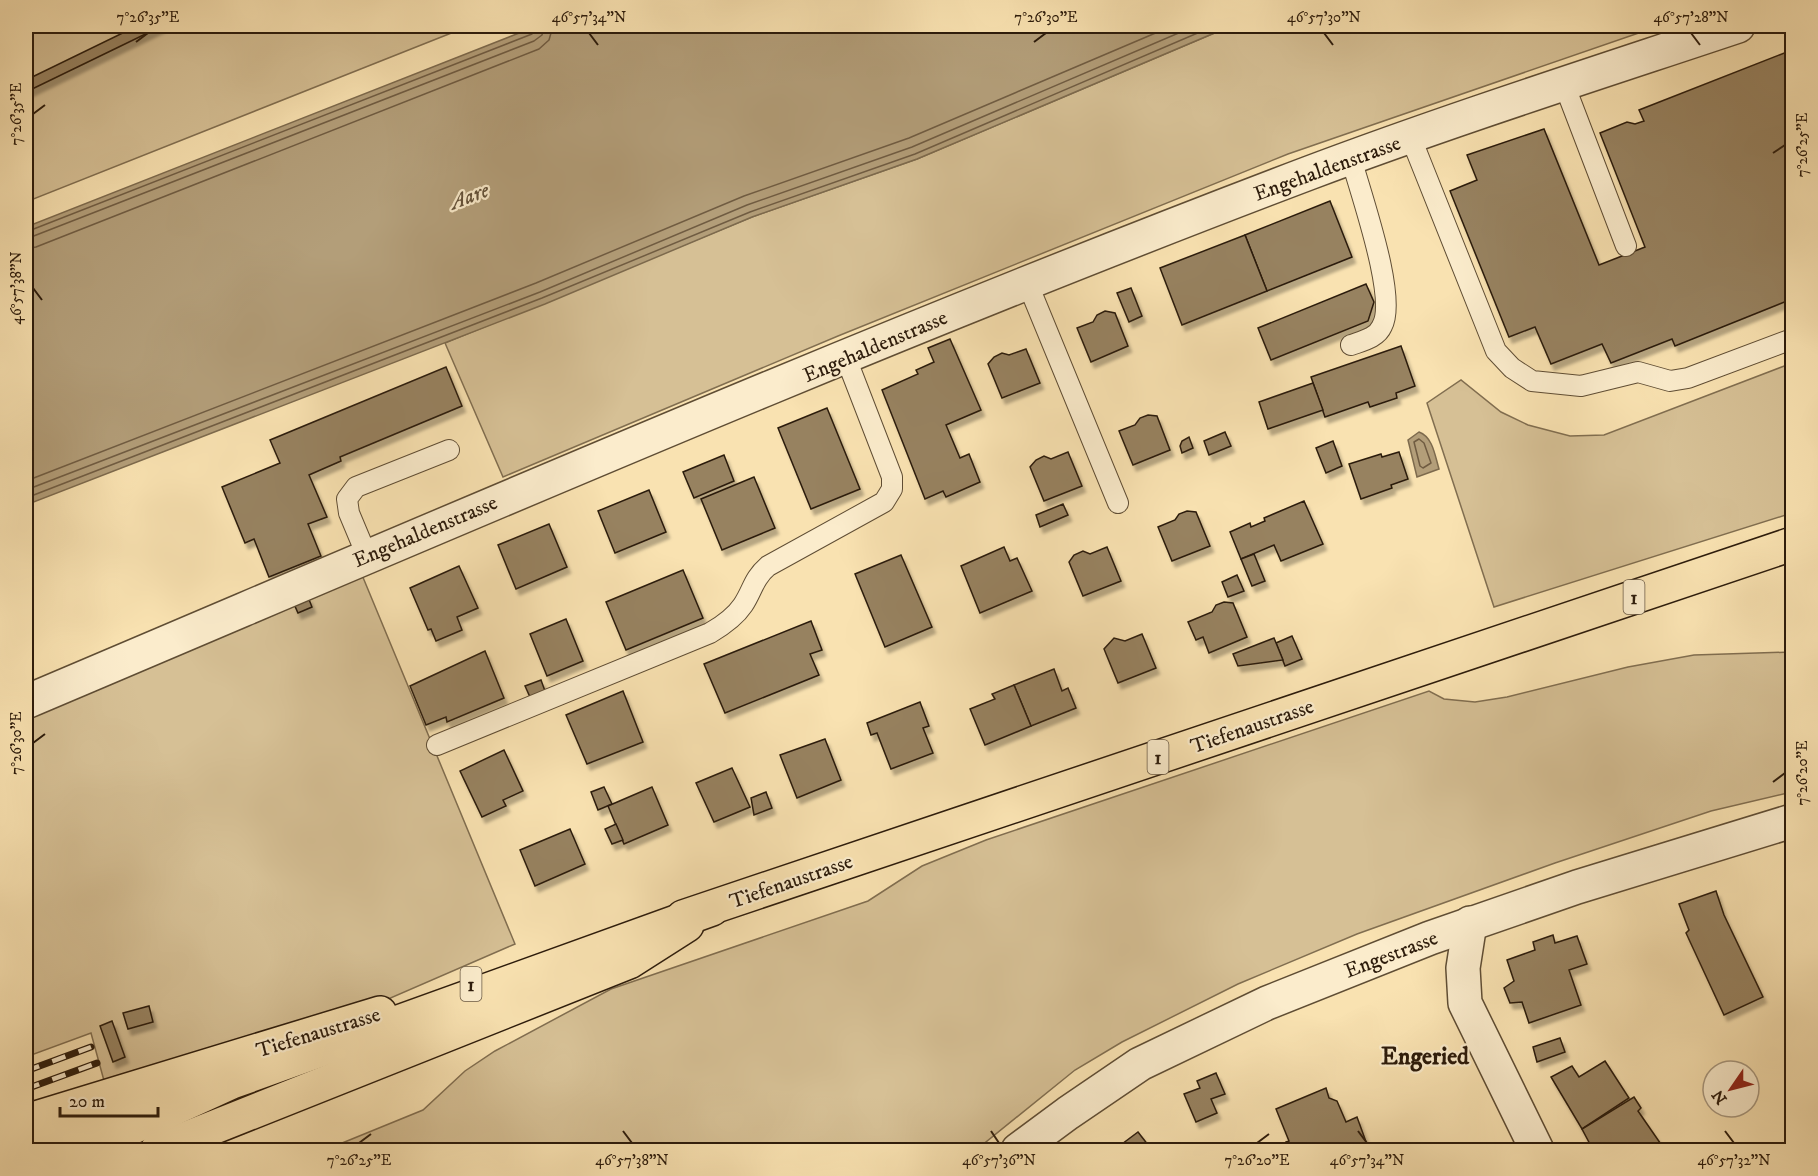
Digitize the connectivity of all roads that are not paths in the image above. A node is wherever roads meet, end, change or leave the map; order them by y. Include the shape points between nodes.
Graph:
1 (1738, 26) edge
2 (1564, 84) junction
3 (1411, 138) junction
4 (1351, 158) junction
5 (1626, 246) dead end
6 (1027, 282) junction
7 (1792, 339) edge
8 (1351, 345) dead end
9 (846, 358) junction
10 (449, 450) dead end
11 (1118, 503) dead end
12 (1792, 544) edge
13 (367, 556) junction
14 (26, 702) edge
15 (437, 745) dead end
16 (1792, 821) edge
17 (712, 909) junction
18 (1470, 924) junction
19 (230, 1058) junction
20 (26, 1121) edge
21 (29, 1150) edge
22 (83, 1150) edge
23 (157, 1150) edge
24 (1018, 1150) edge
25 (1537, 1150) edge

1 - 2 street, Engehaldenstrasse
2 - 3 street, Engehaldenstrasse
2 - 5 lane
3 - 4 street, Engehaldenstrasse
3 - 7 lane via 1496,351 1532,381 1581,386 1638,372 1670,381 1688,378
4 - 6 street, Engehaldenstrasse
4 - 8 lane via 1383,280 1386,310 1383,326 1377,333
6 - 9 street, Engehaldenstrasse
6 - 11 lane
9 - 13 street, Engehaldenstrasse
9 - 15 lane via 892,477 892,489 884,502 768,566 756,577 734,616 710,633
10 - 13 lane via 356,488 347,499
12 - 17 main road, Tiefenaustrasse / 1
13 - 14 street, Engehaldenstrasse
16 - 18 street, Engestrasse
17 - 19 main road, Tiefenaustrasse / 1
17 - 22 main road via 232,1082
17 - 23 main road, Tiefenaustrasse / 1 via 629,962
18 - 24 street, Engestrasse via 1267,1003 1165,1051 1140,1064
18 - 25 street via 1463,968 1465,1003
19 - 20 main road, Tiefenaustrasse / 1
19 - 21 main road

